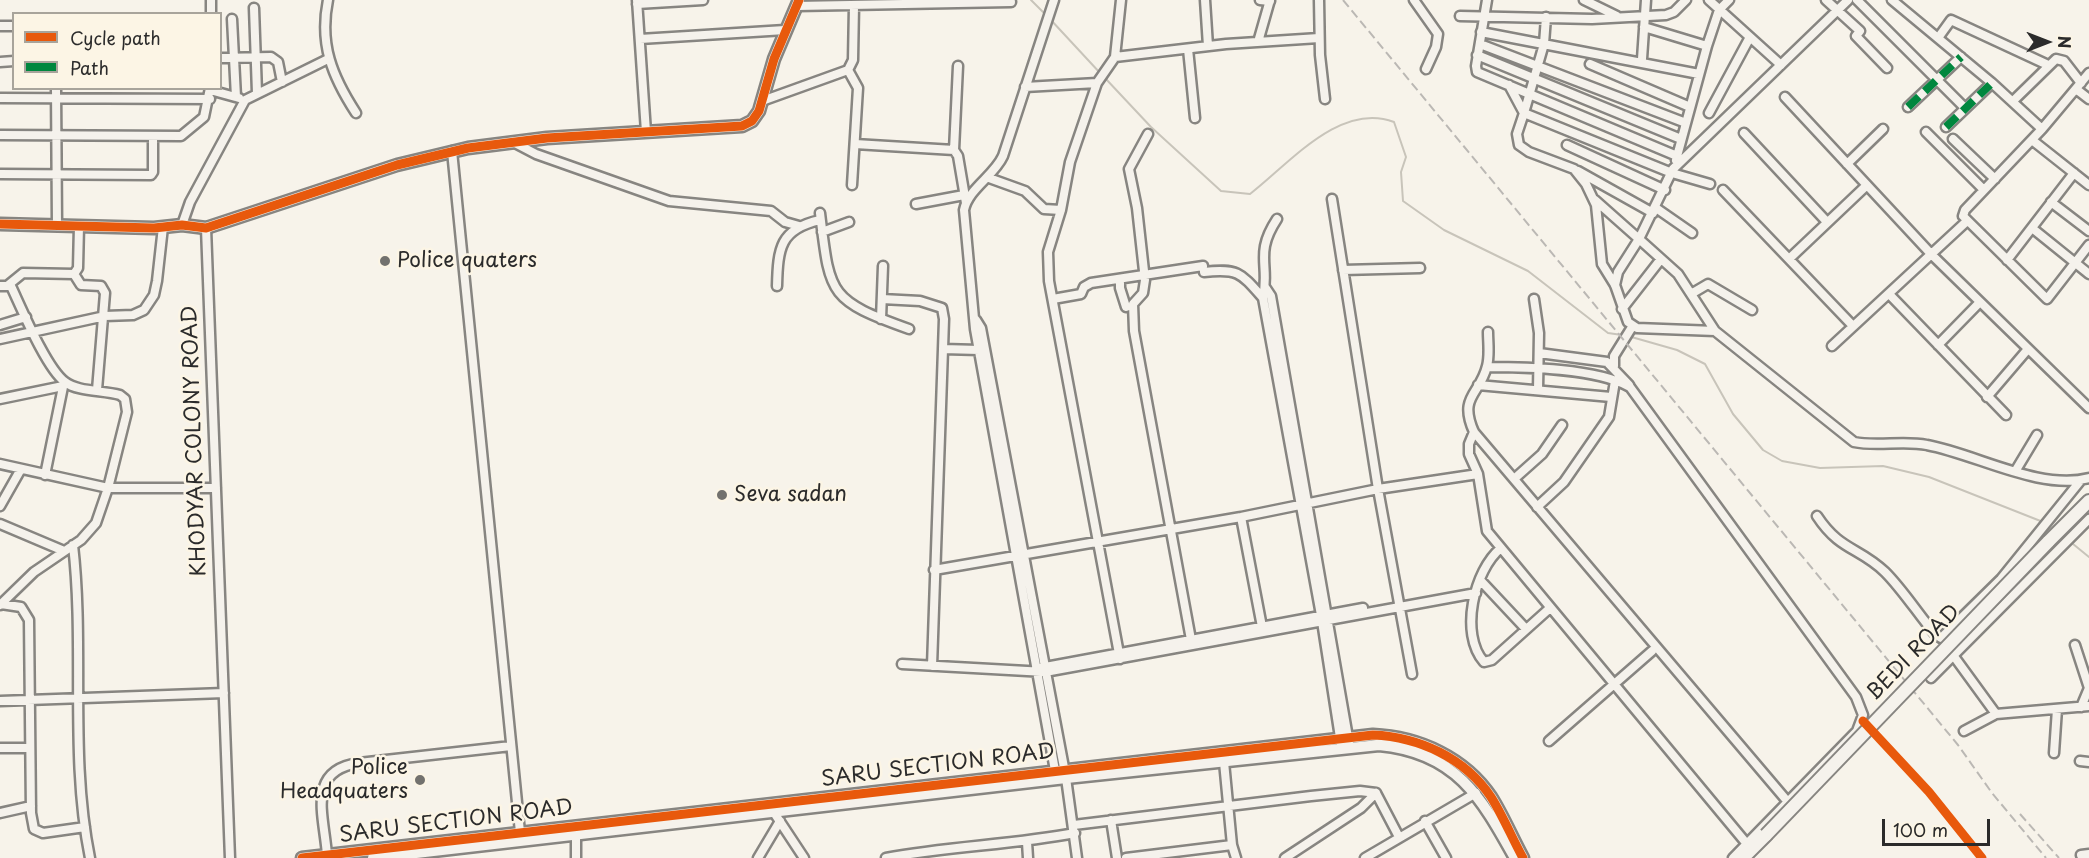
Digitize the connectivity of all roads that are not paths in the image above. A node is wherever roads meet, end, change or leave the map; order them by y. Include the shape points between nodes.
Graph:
1 (328, 0) edge
2 (703, 0) edge
3 (1054, 0) edge
4 (1121, 0) edge
5 (1205, 0) edge
6 (1267, 0) edge
7 (1318, 0) edge
8 (1487, 0) edge
9 (1584, 0) edge
10 (1646, 0) edge
11 (1686, 0) edge
12 (1709, 0) edge
13 (1730, 0) edge
14 (1826, 0) edge
15 (1848, 0) edge
16 (1857, 0) edge
17 (1892, 0) edge
18 (1417, 1) edge
19 (637, 2) edge
20 (928, 2) edge
21 (1011, 2) dead end
22 (798, 3) edge
23 (865, 3) edge
24 (896, 3) edge
25 (854, 6) junction
26 (254, 8) dead end
27 (1719, 10) junction
28 (1837, 11) junction
29 (1460, 16) dead end
30 (1485, 16) junction
31 (1645, 16) junction
32 (1546, 18) junction
33 (1620, 18) junction
34 (232, 19) dead end
35 (1644, 27) junction
36 (785, 30) junction
37 (1481, 32) junction
38 (1750, 37) junction
39 (1319, 38) junction
40 (1938, 38) junction
41 (640, 39) junction
42 (1258, 42) junction
43 (1480, 44) junction
44 (1544, 44) junction
45 (1208, 46) junction
46 (1707, 46) junction
47 (1188, 49) junction
48 (1477, 55) junction
49 (1115, 57) junction
50 (1961, 57) junction
51 (222, 58) edge
52 (234, 58) junction
53 (255, 58) junction
54 (328, 59) junction
55 (1642, 59) dead end
56 (1590, 64) dead end
57 (1780, 65) junction
58 (2048, 65) junction
59 (958, 66) dead end
60 (1538, 66) junction
61 (1887, 68) dead end
62 (1426, 69) dead end
63 (848, 70) junction
64 (2089, 73) edge
65 (1699, 74) junction
66 (1534, 79) junction
67 (1937, 80) junction
68 (1099, 81) junction
69 (282, 82) junction
70 (1992, 83) junction
71 (1509, 86) junction
72 (2078, 86) junction
73 (1025, 87) junction
74 (56, 90) edge
75 (210, 92) edge
76 (257, 93) junction
77 (1529, 94) junction
78 (1785, 97) dead end
79 (0, 98) edge
80 (56, 98) junction
81 (241, 98) junction
82 (1325, 99) dead end
83 (2089, 99) edge
84 (762, 101) junction
85 (2013, 101) junction
86 (1690, 107) junction
87 (1908, 107) dead end
88 (1965, 108) junction
89 (356, 113) dead end
90 (1524, 113) junction
91 (1709, 113) dead end
92 (1195, 118) dead end
93 (1686, 123) junction
94 (1946, 127) dead end
95 (1883, 129) dead end
96 (2042, 129) junction
97 (646, 132) junction
98 (1926, 132) dead end
99 (1744, 133) dead end
100 (57, 134) junction
101 (1148, 134) dead end
102 (0, 135) edge
103 (153, 136) junction
104 (1953, 139) dead end
105 (1681, 140) junction
106 (2032, 140) junction
107 (513, 141) junction
108 (855, 144) junction
109 (1567, 145) dead end
110 (954, 150) junction
111 (452, 151) junction
112 (1677, 156) junction
113 (1847, 164) junction
114 (1574, 169) junction
115 (1673, 171) junction
116 (57, 173) junction
117 (2074, 173) junction
118 (0, 174) edge
119 (989, 178) junction
120 (1995, 179) junction
121 (852, 184) dead end
122 (1710, 184) dead end
123 (1867, 185) junction
124 (2089, 185) edge
125 (1665, 190) junction
126 (1723, 190) dead end
127 (1984, 190) junction
128 (1593, 197) junction
129 (965, 199) junction
130 (1332, 200) dead end
131 (2051, 202) junction
132 (916, 204) dead end
133 (1061, 210) junction
134 (1655, 211) junction
135 (1276, 219) dead end
136 (849, 222) dead end
137 (1827, 222) junction
138 (1966, 222) junction
139 (0, 224) edge
140 (57, 225) junction
141 (182, 225) junction
142 (79, 226) junction
143 (799, 226) junction
144 (162, 227) junction
145 (206, 228) junction
146 (2032, 228) junction
147 (2089, 231) edge
148 (822, 232) junction
149 (1692, 233) dead end
150 (1639, 239) junction
151 (2089, 245) edge
152 (1932, 255) junction
153 (1661, 259) junction
154 (1789, 259) junction
155 (2007, 260) junction
156 (2075, 262) junction
157 (883, 266) dead end
158 (1420, 268) dead end
159 (1343, 270) junction
160 (74, 274) junction
161 (2089, 274) edge
162 (1144, 275) junction
163 (1120, 279) junction
164 (10, 284) junction
165 (1615, 285) junction
166 (0, 286) edge
167 (777, 286) dead end
168 (1265, 287) junction
169 (1691, 294) junction
170 (1889, 294) junction
171 (1263, 298) junction
172 (882, 299) junction
173 (1053, 299) junction
174 (1534, 299) dead end
175 (1980, 302) junction
176 (1130, 307) junction
177 (1622, 309) junction
178 (1752, 310) dead end
179 (105, 316) junction
180 (26, 317) junction
181 (881, 319) junction
182 (976, 320) junction
183 (0, 325) edge
184 (1853, 326) junction
185 (1632, 327) junction
186 (909, 329) dead end
187 (33, 331) junction
188 (1715, 331) junction
189 (1488, 332) dead end
190 (0, 339) edge
191 (1938, 345) junction
192 (1832, 346) dead end
193 (943, 349) junction
194 (2028, 349) junction
195 (979, 350) junction
196 (1539, 353) junction
197 (1614, 366) junction
198 (1487, 367) junction
199 (1539, 368) junction
200 (1615, 381) junction
201 (63, 384) junction
202 (1478, 385) junction
203 (1630, 387) junction
204 (97, 390) junction
205 (1538, 390) junction
206 (1611, 397) junction
207 (1987, 397) junction
208 (0, 399) edge
209 (2089, 408) edge
210 (2006, 415) dead end
211 (1562, 425) dead end
212 (1474, 432) junction
213 (2037, 435) dead end
214 (0, 464) edge
215 (21, 470) junction
216 (2016, 470) junction
217 (1478, 474) junction
218 (45, 475) junction
219 (1514, 479) junction
220 (2085, 479) edge
221 (108, 488) junction
222 (216, 488) junction
223 (1378, 489) junction
224 (2089, 501) edge
225 (1304, 503) junction
226 (0, 506) edge
227 (1537, 507) junction
228 (1817, 516) dead end
229 (1241, 517) junction
230 (2089, 519) edge
231 (0, 524) edge
232 (1170, 530) junction
233 (1099, 541) junction
234 (73, 545) junction
235 (1501, 548) junction
236 (64, 551) junction
237 (1020, 556) junction
238 (934, 570) junction
239 (1478, 587) junction
240 (0, 604) edge
241 (1398, 604) junction
242 (1550, 608) junction
243 (1325, 618) junction
244 (1263, 629) junction
245 (1526, 630) junction
246 (1192, 642) junction
247 (2074, 645) dead end
248 (1652, 651) dead end
249 (1120, 656) junction
250 (1953, 656) junction
251 (1488, 662) junction
252 (902, 664) dead end
253 (932, 666) junction
254 (1479, 668) dead end
255 (1042, 669) junction
256 (1412, 674) dead end
257 (1931, 678) dead end
258 (1613, 684) junction
259 (2089, 688) edge
260 (224, 693) junction
261 (77, 696) junction
262 (29, 699) junction
263 (0, 701) edge
264 (2085, 706) edge
265 (2057, 709) junction
266 (1996, 714) junction
267 (1964, 731) dead end
268 (1550, 741) dead end
269 (1345, 742) junction
270 (511, 746) junction
271 (0, 748) edge
272 (30, 748) junction
273 (2054, 753) dead end
274 (1224, 762) junction
275 (1060, 774) junction
276 (1376, 793) junction
277 (1476, 793) junction
278 (1788, 802) junction
279 (1228, 805) junction
280 (31, 806) junction
281 (0, 813) edge
282 (774, 813) junction
283 (1111, 820) junction
284 (1425, 821) junction
285 (85, 827) junction
286 (1074, 829) junction
287 (576, 830) junction
288 (520, 832) junction
289 (1399, 837) junction
290 (1027, 842) junction
291 (1747, 843) junction
292 (1232, 845) junction
293 (327, 855) junction
294 (1155, 856) edge
295 (90, 858) edge
296 (230, 858) edge
297 (302, 858) edge
298 (374, 858) edge
299 (576, 858) edge
300 (758, 858) edge
301 (804, 858) edge
302 (886, 858) edge
303 (1028, 858) edge
304 (1077, 858) edge
305 (1117, 858) edge
306 (1126, 858) edge
307 (1236, 858) edge
308 (1285, 858) edge
309 (1365, 858) edge
310 (1446, 858) edge
311 (1515, 858) edge
312 (1523, 858) edge
313 (1733, 858) edge
314 (1743, 858) edge

1 - 54 street via 324,29
2 - 19 street
3 - 73 street
4 - 49 street
5 - 45 street
6 - 42 street
7 - 39 street
8 - 30 street
9 - 33 street
10 - 31 street
11 - 31 street via 1671,14
12 - 27 street
13 - 27 street
14 - 28 street
15 - 28 street
16 - 67 street
17 - 40 street
18 - 62 street via 1438,34
19 - 41 street
20 - 21 street
20 - 24 street
22 - 25 street
22 - 36 street
23 - 24 street
23 - 25 street
25 - 63 street via 853,60
26 - 53 street
27 - 38 street
27 - 46 street
28 - 57 street
28 - 61 street via 1860,31 1856,36
29 - 30 street
30 - 32 street
30 - 37 street
31 - 33 street
31 - 35 street
32 - 33 street
32 - 44 street
34 - 52 street
35 - 46 street
35 - 55 street
36 - 41 street
36 - 84 street
37 - 43 street
37 - 44 street
38 - 57 street
38 - 91 street
39 - 42 street
39 - 82 street
40 - 50 street
40 - 58 street via 1951,20
41 - 97 street
42 - 45 street
43 - 48 street
43 - 60 street
44 - 60 street
44 - 65 street
45 - 47 street
46 - 65 street
47 - 49 street
47 - 92 street
48 - 66 street
48 - 71 street via 1477,72
49 - 68 street
50 - 67 street
50 - 70 street
51 - 52 street
52 - 53 street
52 - 81 street
53 - 69 street via 275,59
53 - 76 street
54 - 69 street
54 - 89 street via 337,83
56 - 86 street
57 - 115 street
58 - 72 street via 2053,60 2062,60
58 - 85 street
59 - 110 street
60 - 66 street
60 - 93 street
63 - 84 street
63 - 108 street via 858,88
64 - 72 street
65 - 86 street
66 - 77 street
66 - 105 street
67 - 87 street
67 - 88 street
68 - 73 street
68 - 133 street via 1070,162
69 - 76 street
70 - 85 street
70 - 88 street
71 - 77 street
71 - 90 street
72 - 83 street
72 - 96 street
73 - 119 street via 1003,156
74 - 80 street
75 - 80 street
75 - 81 street
75 - 103 street via 204,117 185,134
76 - 81 street
77 - 90 street
77 - 112 street
78 - 113 street
79 - 80 street
80 - 100 street
81 - 141 street
84 - 97 street via 752,121 742,126
85 - 96 street
86 - 93 street
88 - 94 street
90 - 114 street via 1517,134 1520,145
90 - 115 street
93 - 105 street
95 - 113 street
96 - 106 street
97 - 107 street
98 - 127 street
99 - 137 street
100 - 102 street
100 - 103 street
100 - 116 street
101 - 162 street via 1129,168
103 - 116 street via 151,175
104 - 120 street
105 - 112 street
106 - 117 street
106 - 120 street
107 - 111 street
107 - 143 street via 536,154 669,201 771,211 785,222
108 - 110 street
108 - 121 street
109 - 125 street
110 - 129 street
111 - 145 street
111 - 270 street
112 - 115 street
113 - 123 street
114 - 128 street
114 - 134 street
115 - 122 street
115 - 125 street
116 - 118 street
116 - 140 street
117 - 124 street
117 - 131 street
119 - 129 street
119 - 133 street via 1025,191 1044,209
120 - 127 street
123 - 137 street
123 - 152 street
125 - 134 street
126 - 154 street
127 - 138 street via 1964,212
128 - 150 street
128 - 165 street via 1602,264
129 - 132 street
129 - 182 street
130 - 159 street
131 - 146 street
131 - 147 street
133 - 173 street via 1048,252
134 - 149 street
134 - 150 street
135 - 168 street via 1264,240
136 - 148 street
137 - 154 street
138 - 152 street
138 - 155 street
139 - 140 street
140 - 142 street
141 - 144 street
141 - 145 street
142 - 144 street
142 - 160 street via 78,268
143 - 148 street via 820,216
143 - 167 street via 782,247
144 - 179 street via 157,281 149,304 133,315
145 - 222 street, KHODYAR COLONY ROAD
146 - 155 street
146 - 156 street
148 - 181 street via 827,272 838,292 849,304
150 - 153 street
150 - 165 street via 1618,272
151 - 156 street
152 - 170 street
152 - 175 street
153 - 169 street via 1678,274
153 - 177 street
154 - 184 street
155 - 156 street via 2047,299
156 - 161 street
157 - 172 street
158 - 159 street
159 - 223 street
160 - 164 street via 22,273
160 - 179 street via 81,285 104,289
162 - 163 street
162 - 171 street via 1227,269 1241,273
162 - 176 street via 1145,287
163 - 173 street via 1086,285 1081,294
163 - 176 street via 1120,288
164 - 166 street
164 - 180 street
165 - 177 street
168 - 171 street
168 - 225 street via 1270,296
169 - 178 street via 1708,284
169 - 188 street
170 - 184 street
170 - 191 street
171 - 225 street
172 - 181 street
172 - 193 street via 920,300 942,308
173 - 233 street
174 - 196 street
175 - 191 street
175 - 194 street
176 - 232 street
177 - 185 street
179 - 187 street
179 - 204 street
180 - 183 street
180 - 187 street
181 - 186 street
182 - 195 street
182 - 237 street via 981,328
184 - 192 street
185 - 188 street
185 - 197 street via 1614,356
187 - 190 street
187 - 201 street
188 - 216 street via 1854,441 1925,444
189 - 198 street
191 - 207 street
193 - 195 street
193 - 238 street
194 - 207 street
194 - 209 street
195 - 237 street
196 - 197 street via 1600,359
196 - 199 street
197 - 203 street
198 - 199 street
198 - 202 street
199 - 200 street
199 - 205 street
200 - 203 street
200 - 206 street
201 - 204 street
201 - 208 street
201 - 218 street
202 - 205 street
202 - 212 street via 1468,411
203 - 278 street via 1861,707 1863,721 1857,731
204 - 221 street via 120,394 127,406
205 - 206 street
206 - 227 street via 1610,417 1564,482
207 - 210 street
211 - 219 street via 1542,454
212 - 217 street via 1469,449
212 - 219 street
213 - 216 street
214 - 215 street
215 - 218 street
215 - 226 street
216 - 220 street via 2051,479
217 - 223 street
217 - 235 street via 1487,531
218 - 221 street
219 - 227 street
220 - 228 street via 2001,579 1941,638 1886,573 1839,543
221 - 222 street
221 - 234 street via 96,523
222 - 260 street, KHODYAR COLONY ROAD
223 - 225 street
223 - 241 street
224 - 314 main road, BEDI ROAD, bridge
225 - 229 street
225 - 243 street
227 - 278 street
229 - 232 street
229 - 244 street
230 - 250 street
231 - 236 street
232 - 233 street
232 - 246 street
233 - 237 street
233 - 249 street
234 - 236 street
234 - 261 street
235 - 239 street via 1485,565
235 - 242 street
236 - 240 street
237 - 238 street
237 - 255 street
238 - 253 street
239 - 241 street
239 - 245 street
239 - 251 street via 1472,614 1475,643 1481,659
240 - 262 street via 21,607 27,614
241 - 243 street
241 - 256 street
242 - 245 street
242 - 258 street
243 - 244 street
243 - 269 street
244 - 246 street
245 - 251 street
246 - 249 street
247 - 259 street
248 - 258 street
249 - 255 street
250 - 257 street
250 - 266 street
251 - 254 street
252 - 253 street
253 - 255 street
255 - 275 street
258 - 268 street
258 - 291 street
259 - 264 street
260 - 261 street
260 - 296 street, KHODYAR COLONY ROAD
261 - 262 street
261 - 285 street
262 - 263 street
262 - 272 street
264 - 265 street
265 - 266 street
265 - 273 street
266 - 267 street
269 - 274 street, SARU SECTION ROAD
269 - 275 street, SARU SECTION ROAD
269 - 277 street, SARU SECTION ROAD via 1394,746 1420,753 1453,771
269 - 312 street, SARU SECTION ROAD via 1382,736 1407,739 1442,753 1460,765 1491,797
270 - 288 street
270 - 293 street via 343,765 333,770 324,784 323,797
271 - 272 street
272 - 280 street
274 - 275 street, SARU SECTION ROAD
274 - 279 street
275 - 282 street, SARU SECTION ROAD
275 - 286 street
276 - 279 street via 1360,791
276 - 289 street
276 - 308 street via 1361,808
277 - 284 street
277 - 311 street, SARU SECTION ROAD
278 - 291 street
279 - 283 street
279 - 292 street
280 - 281 street
280 - 285 street via 32,824 38,832
282 - 287 street, SARU SECTION ROAD
282 - 300 street
282 - 301 street
283 - 286 street
283 - 305 street
284 - 289 street
284 - 310 street
285 - 295 street
286 - 290 street
286 - 304 street
287 - 288 street, SARU SECTION ROAD
287 - 298 street, SARU SECTION ROAD
287 - 299 street
288 - 293 street, SARU SECTION ROAD
289 - 309 street
290 - 302 street via 944,847
290 - 303 street
291 - 313 street
292 - 294 street
292 - 307 street
293 - 297 street, SARU SECTION ROAD
294 - 306 street

